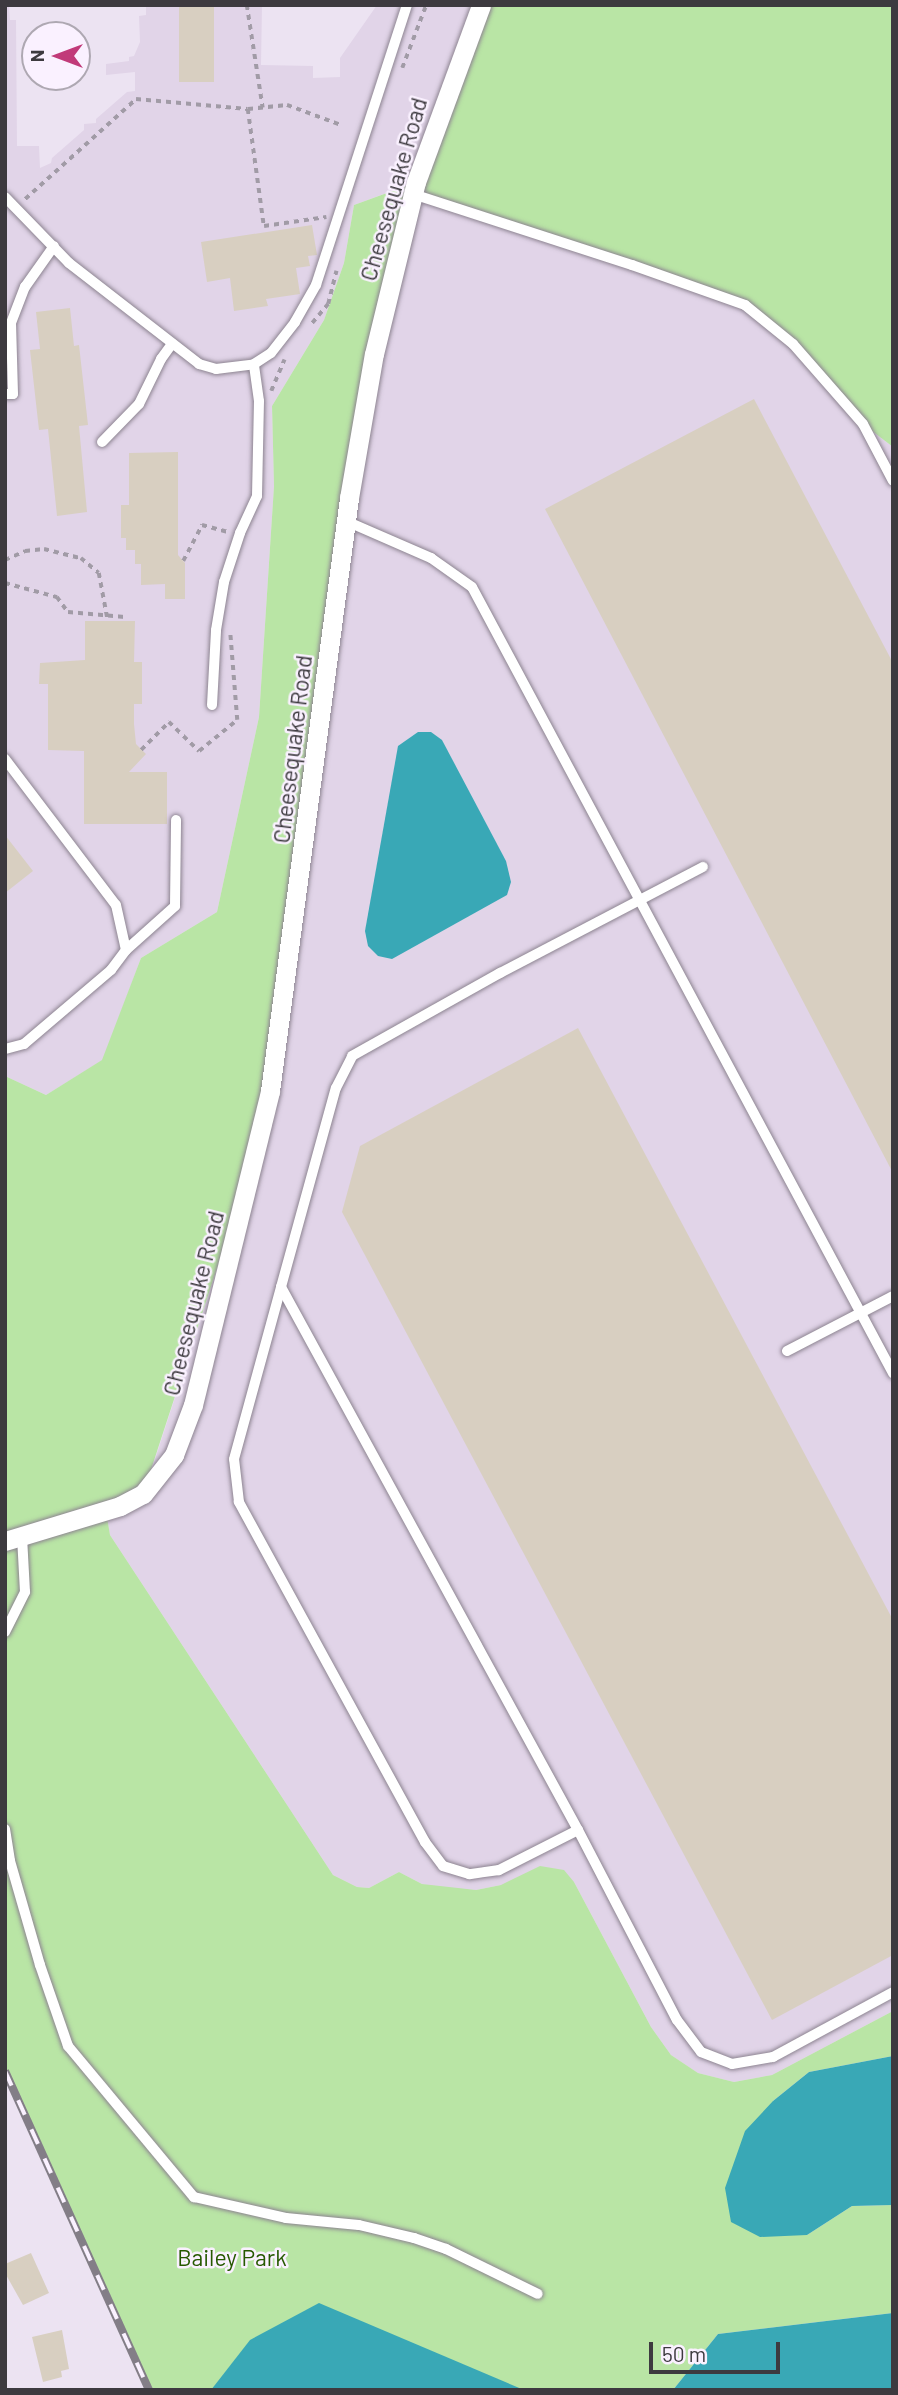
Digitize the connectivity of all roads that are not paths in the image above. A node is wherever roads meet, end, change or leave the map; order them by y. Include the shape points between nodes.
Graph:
1 (407, 5) edge
2 (481, 5) edge
3 (413, 194) junction
4 (5, 197) edge
5 (54, 246) junction
6 (172, 344) junction
7 (254, 364) junction
8 (5, 394) edge
9 (102, 442) dead end
10 (893, 481) edge
11 (346, 521) junction
12 (212, 705) dead end
13 (5, 759) edge
14 (177, 820) dead end
15 (702, 867) dead end
16 (641, 901) junction
17 (126, 950) junction
18 (5, 1049) edge
19 (281, 1287) junction
20 (893, 1296) edge
21 (862, 1312) junction
22 (788, 1351) dead end
23 (893, 1373) edge
24 (14, 1539) edge
25 (5, 1632) edge
26 (5, 1829) edge
27 (578, 1830) junction
28 (893, 1992) edge
29 (538, 2294) dead end

1 - 7 lane via 316,285 295,323 271,353
2 - 3 street, Cheesequake Road
3 - 10 lane via 746,305 793,344 863,424
3 - 11 street, Cheesequake Road via 374,354
4 - 5 lane
5 - 6 lane
5 - 8 lane via 26,287 11,323 13,394
6 - 7 lane via 198,364 216,369
6 - 9 lane via 139,404
7 - 12 lane via 259,401 257,496 224,582
11 - 16 lane via 431,558 472,587
11 - 24 street, Cheesequake Road via 270,1091 193,1405 174,1455 144,1494
13 - 17 lane via 116,905
14 - 17 lane via 175,906
15 - 16 lane
16 - 19 lane via 352,1056 336,1088
16 - 21 lane
17 - 18 lane via 111,970 24,1044
19 - 27 lane
19 - 27 lane via 234,1459 239,1502 378,1757 443,1866 469,1874 499,1870
20 - 21 lane
21 - 22 lane
21 - 23 lane
24 - 25 lane via 25,1592
26 - 29 lane via 36,1952 68,2046 194,2197 286,2218 359,2225 414,2238
27 - 28 lane via 677,2020 701,2052 732,2064 773,2057

